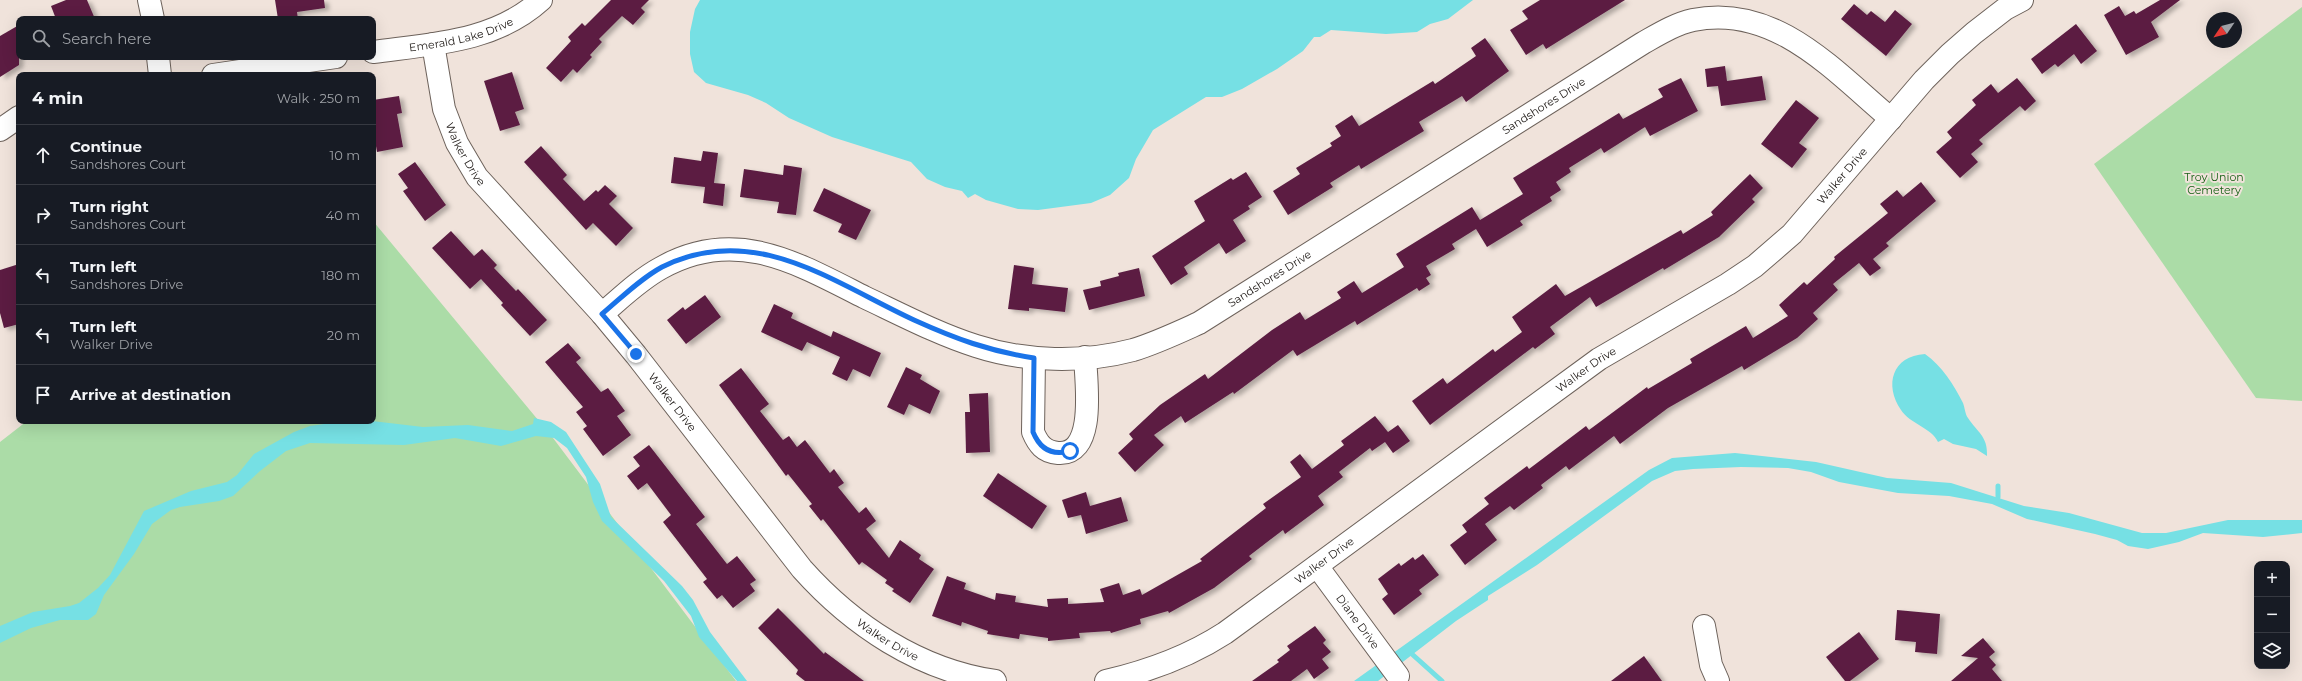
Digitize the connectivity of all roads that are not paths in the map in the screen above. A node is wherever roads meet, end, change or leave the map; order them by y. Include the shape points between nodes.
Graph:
1 (149, 0) edge
2 (541, 0) edge
3 (2022, 0) edge
4 (152, 16) edge
5 (433, 44) junction
6 (376, 52) edge
7 (158, 60) edge
8 (316, 60) edge
9 (160, 72) edge
10 (234, 72) edge
11 (16, 119) edge
12 (1891, 119) junction
13 (0, 130) edge
14 (602, 314) junction
15 (1085, 357) junction
16 (1034, 358) junction
17 (1317, 566) junction
18 (1704, 626) dead end
19 (1398, 676) dead end
20 (985, 680) edge
21 (1106, 681) edge
22 (1718, 681) edge

1 - 4 street
2 - 5 street, Emerald Lake Drive via 520,17 490,32
3 - 12 street, Walker Drive via 1974,32 1950,54
5 - 6 street, Emerald Lake Drive
5 - 14 street, Walker Drive via 444,109 466,160 494,198
7 - 9 street
8 - 10 street
11 - 13 street
12 - 15 street, Sandshores Drive via 1818,57 1786,34 1735,19 1693,20 1669,28 1643,42 1199,323 1132,350
12 - 17 street, Walker Drive via 1792,234 1755,266 1599,360
14 - 16 street, Sandshores Drive via 661,268 686,257 710,252 745,250 766,253 794,262 914,320 977,346
14 - 20 street, Walker Drive via 636,354 776,538 827,597 866,628 894,645 948,670
15 - 16 street, Sandshores Drive
15 - 16 street via 1086,426 1083,438 1063,453 1044,448 1033,432
17 - 19 street, Diane Drive
17 - 21 street, Walker Drive via 1210,643 1157,668
18 - 22 street via 1711,665

